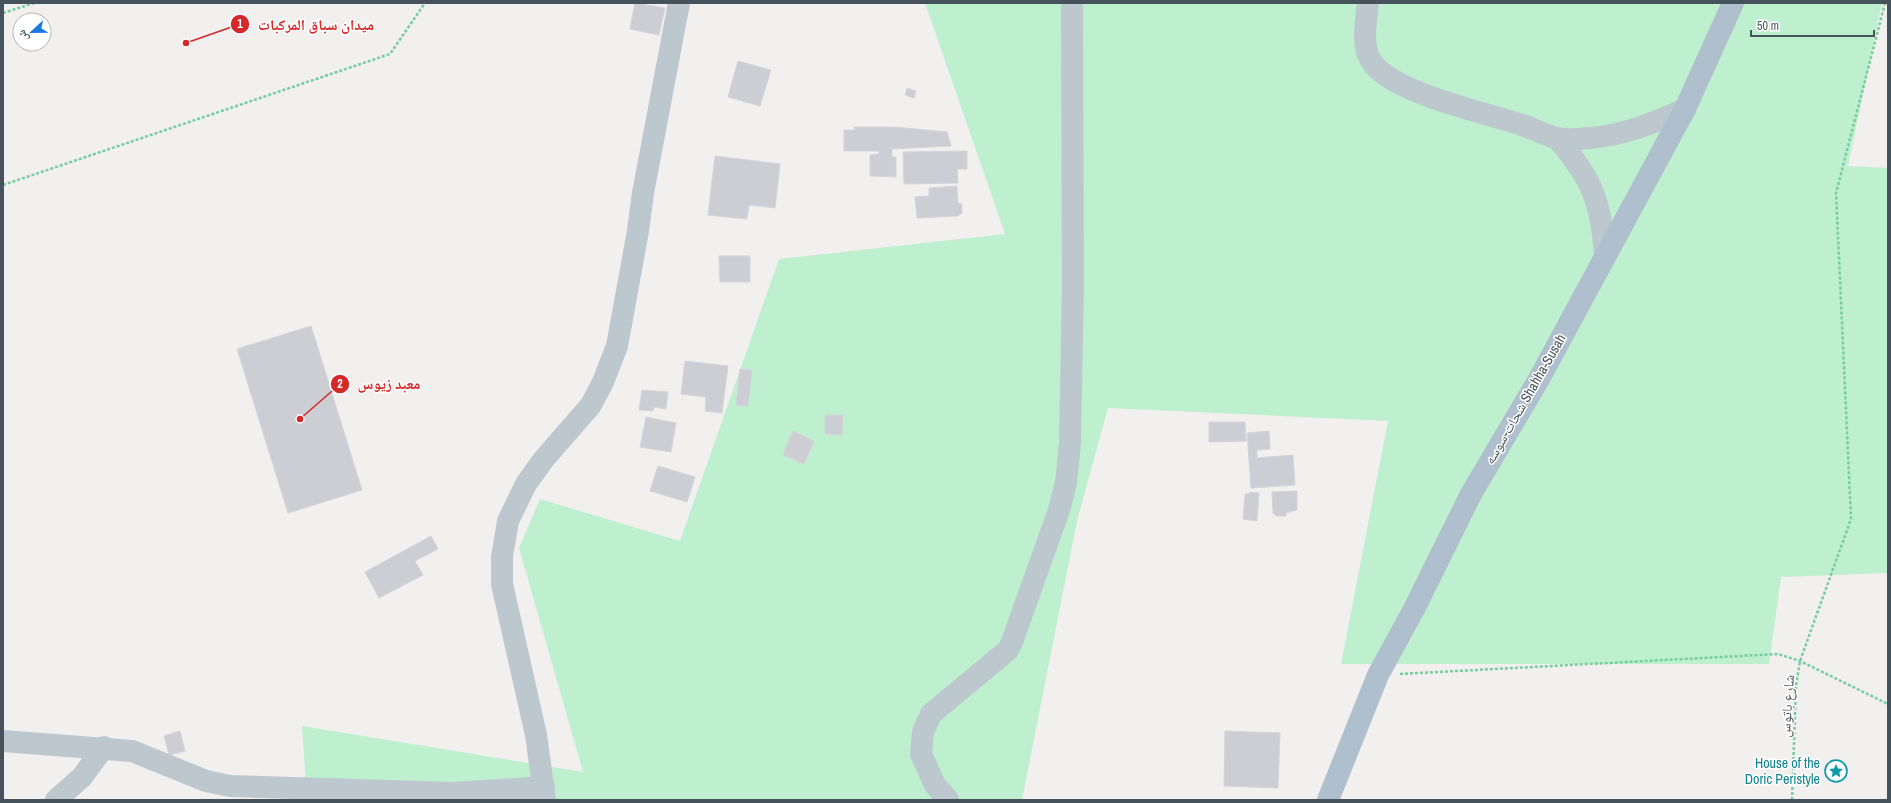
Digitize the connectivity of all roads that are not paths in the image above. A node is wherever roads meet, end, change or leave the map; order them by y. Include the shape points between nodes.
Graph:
1 (679, 3) edge
2 (1072, 3) edge
3 (1368, 3) edge
4 (1733, 3) edge
5 (1685, 109) junction
6 (1557, 138) junction
7 (1605, 255) junction
8 (3, 741) edge
9 (104, 747) junction
10 (545, 794) edge
11 (56, 800) edge
12 (948, 800) edge
13 (1328, 800) edge

1 - 10 street via 617,346 591,405 526,484 508,521 503,550 502,584 527,688
2 - 12 street via 1073,287 1070,443 1066,483 1054,525 1008,650 931,714 923,732 921,754 935,785
3 - 6 street via 1365,40 1373,64 1386,76 1415,91
4 - 5 main road, شحات-سوسه Shahha-Susah
5 - 6 street via 1621,134
5 - 7 main road, شحات-سوسه Shahha-Susah
6 - 7 street via 1578,163 1594,191 1602,222
7 - 13 main road, شحات-سوسه Shahha-Susah via 1539,379 1471,494 1378,675
8 - 9 street
9 - 10 street via 132,751 206,781 230,786
9 - 11 street via 82,777

